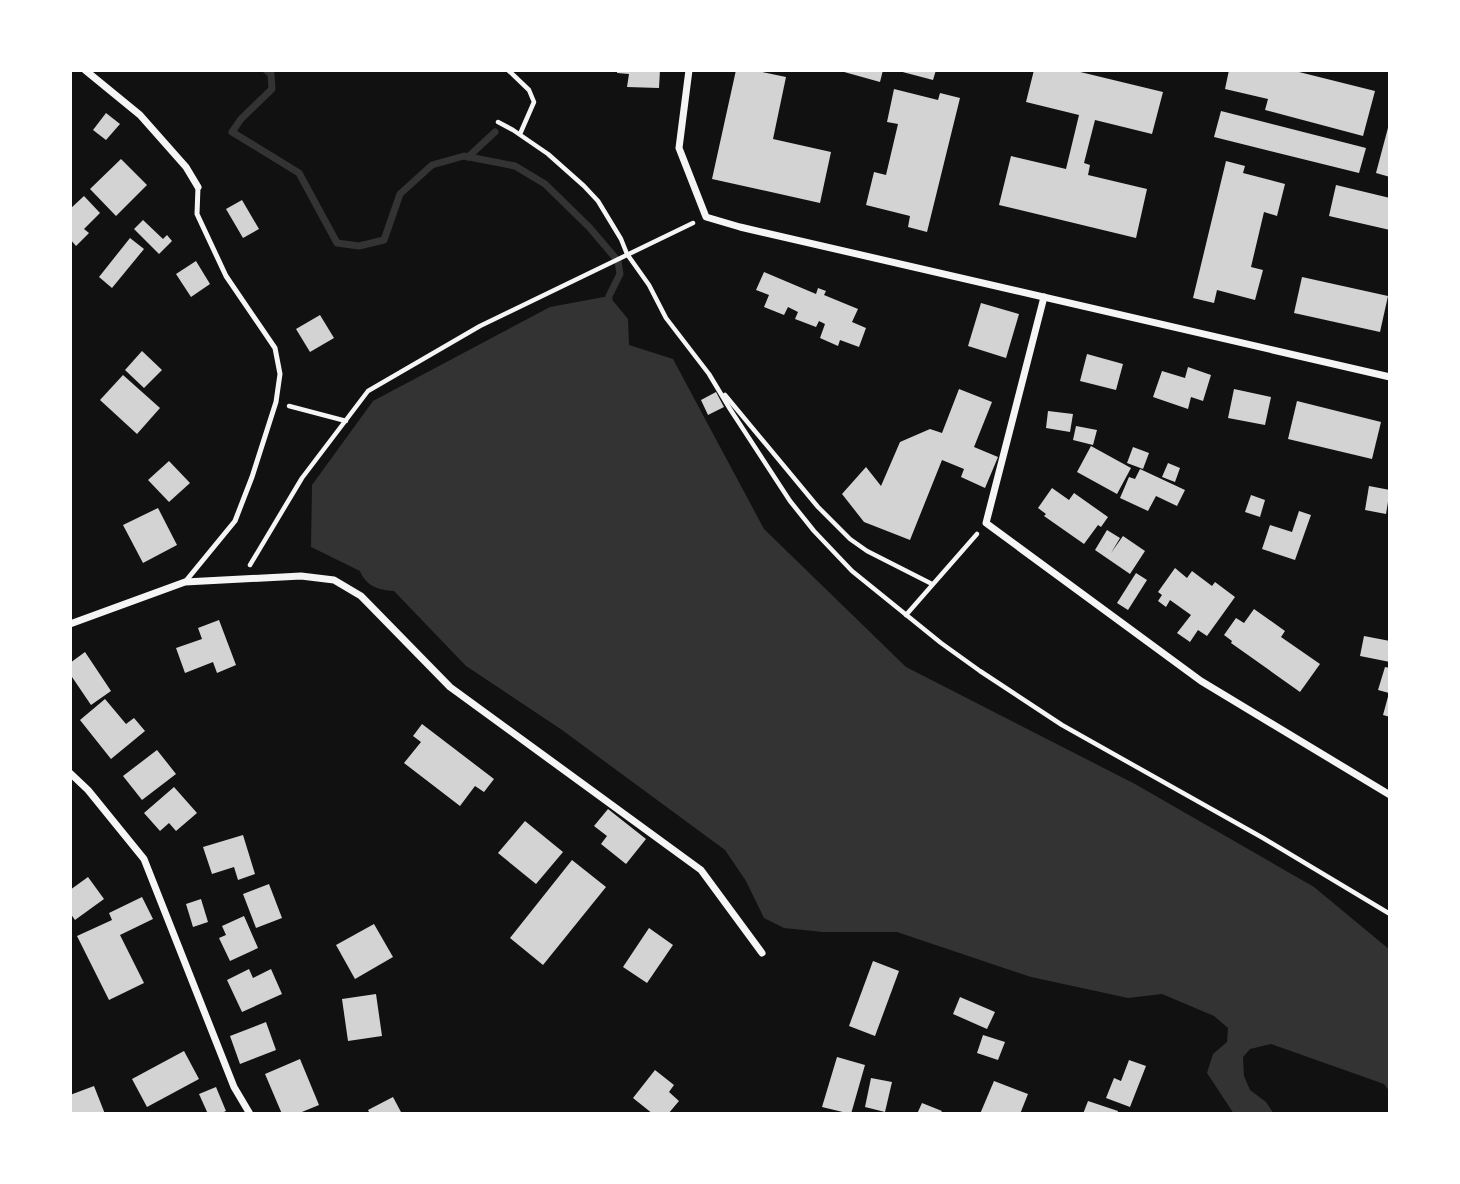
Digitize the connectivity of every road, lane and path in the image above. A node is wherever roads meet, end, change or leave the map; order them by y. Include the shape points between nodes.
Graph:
1 (85, 70) edge
2 (508, 70) edge
3 (689, 70) edge
4 (498, 121) dead end
5 (520, 134) junction
6 (198, 187) joint
7 (706, 217) junction
8 (627, 254) junction
9 (1044, 297) junction
10 (1390, 377) edge
11 (718, 387) junction
12 (276, 402) junction
13 (346, 421) junction
14 (986, 523) junction
15 (241, 580) junction
16 (185, 582) junction
17 (932, 584) junction
18 (906, 615) junction
19 (70, 624) edge
20 (70, 773) edge
21 (1390, 795) edge
22 (1390, 914) edge
23 (762, 953) dead end
24 (250, 1114) edge

1 - 6 street via 141,115
2 - 5 path via 529,90 534,102
3 - 7 street via 679,148
4 - 5 path
5 - 8 path via 598,201
6 - 12 lane via 197,214 226,276 275,348 280,374
7 - 8 path
7 - 9 street
8 - 11 path via 666,318
8 - 13 path via 480,326 368,391
9 - 10 street
9 - 14 street
11 - 17 path via 850,539
11 - 18 path via 769,471 814,531 852,571
12 - 13 path
12 - 16 lane via 234,521
13 - 15 path via 302,478
14 - 17 path
14 - 21 street via 1201,681
15 - 16 street
15 - 23 street via 301,576 334,580 361,596 450,687 701,870
16 - 19 street
17 - 18 path
18 - 22 path via 1062,725
20 - 24 street via 144,859 234,1087

